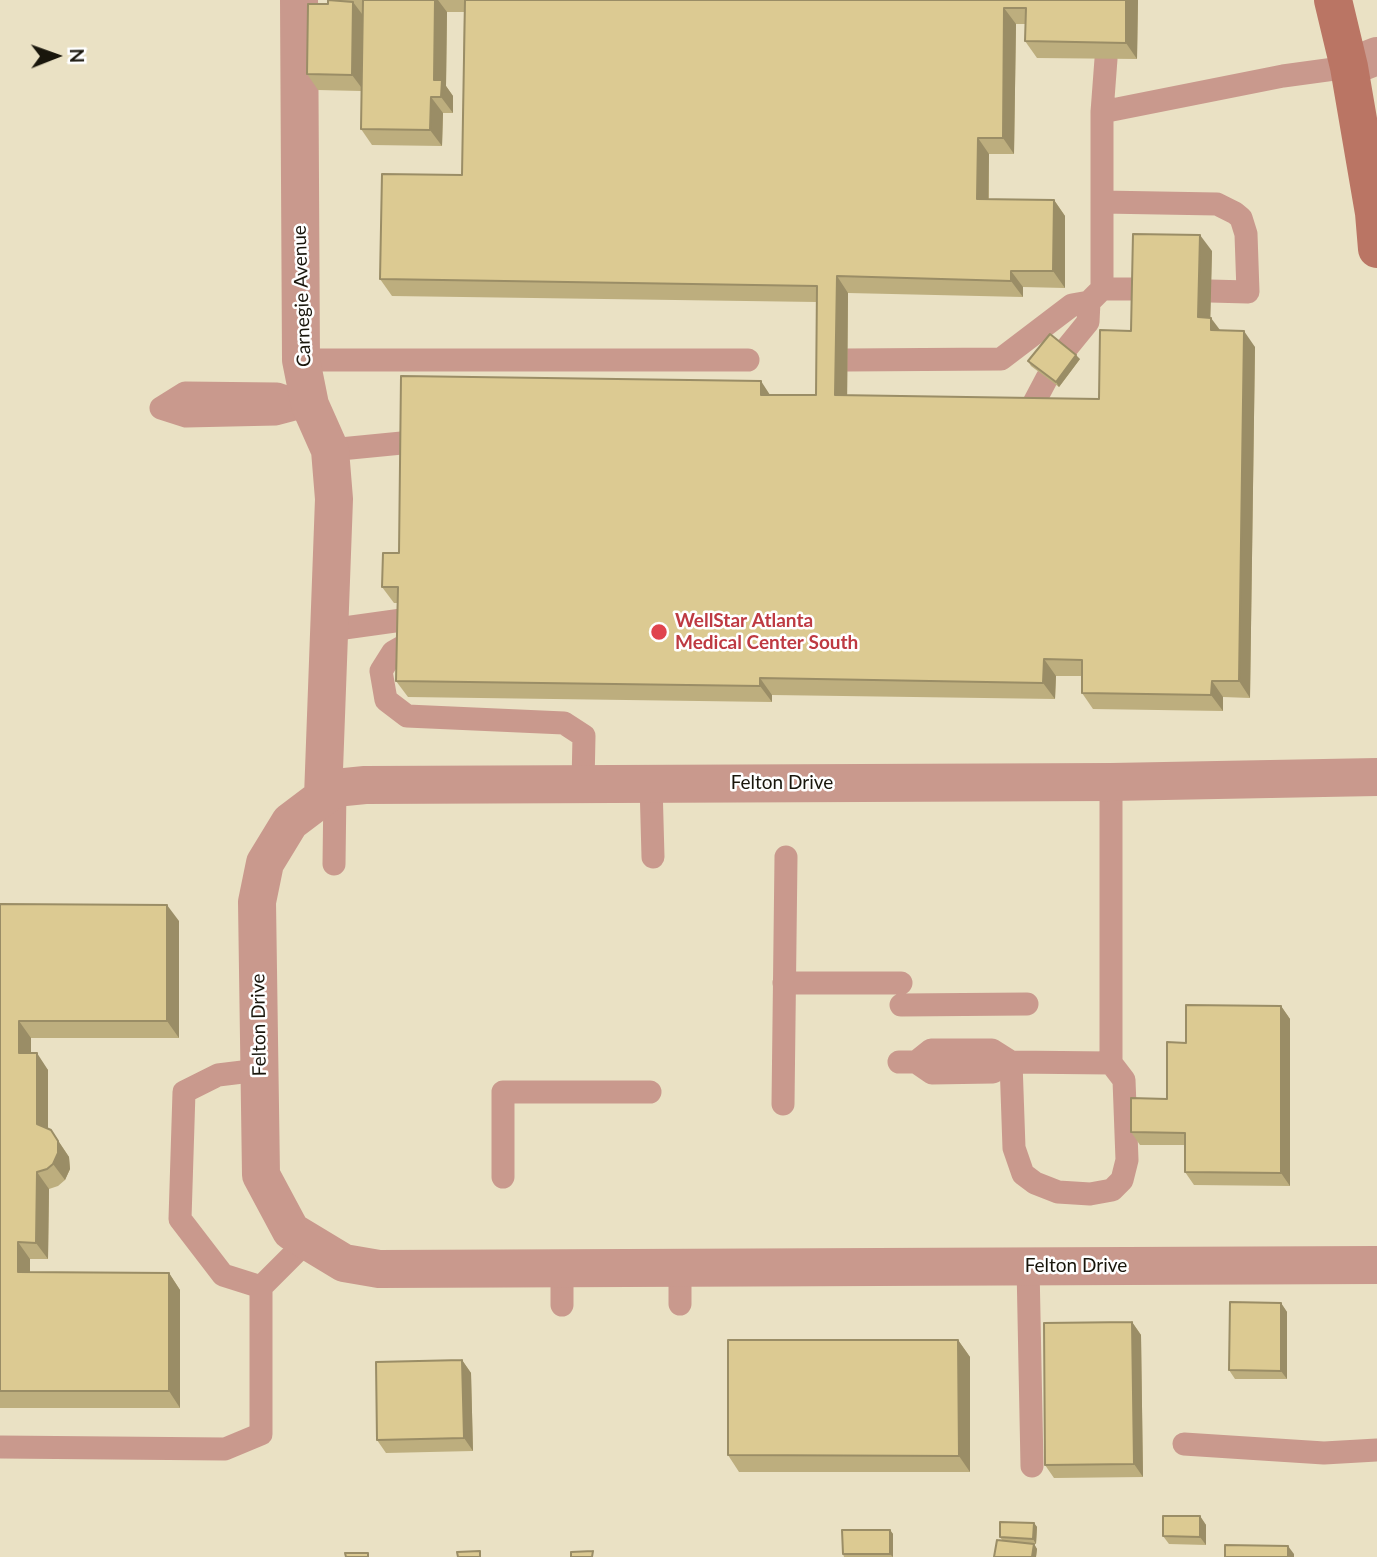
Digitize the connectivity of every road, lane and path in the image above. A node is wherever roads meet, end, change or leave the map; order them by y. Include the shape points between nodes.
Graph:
1 (299, 0) edge
2 (1333, 0) edge
3 (1106, 59) edge
4 (1363, 61) edge
5 (1102, 113) junction
6 (1102, 202) junction
7 (1377, 249) edge
8 (1144, 289) edge
9 (1210, 291) dead end
10 (1095, 295) junction
11 (1066, 349) edge
12 (301, 360) junction
13 (748, 360) dead end
14 (847, 360) dead end
15 (1047, 378) edge
16 (310, 405) junction
17 (1028, 415) edge
18 (412, 442) edge
19 (330, 450) junction
20 (409, 619) edge
21 (330, 630) junction
22 (409, 643) edge
23 (1377, 778) edge
24 (1111, 782) junction
25 (583, 784) junction
26 (651, 784) junction
27 (329, 793) junction
28 (653, 857) dead end
29 (786, 857) dead end
30 (334, 864) dead end
31 (784, 983) junction
32 (1027, 1004) dead end
33 (908, 1062) dead end
34 (1011, 1062) junction
35 (1111, 1063) junction
36 (259, 1070) junction
37 (650, 1092) dead end
38 (783, 1104) dead end
39 (503, 1177) dead end
40 (307, 1241) junction
41 (1377, 1265) edge
42 (1028, 1266) junction
43 (261, 1287) junction
44 (1184, 1444) dead end
45 (0, 1447) edge
46 (1377, 1450) edge
47 (1032, 1466) dead end

1 - 12 street, Carnegie Avenue
2 - 4 main road
3 - 5 lane
4 - 5 lane
4 - 7 main road
5 - 6 lane
6 - 9 lane via 1217,204 1235,213 1246,234 1248,292
6 - 10 lane
8 - 10 lane
10 - 11 lane via 1088,322
10 - 14 lane via 1072,305 1001,359
12 - 13 lane
12 - 16 street, Carnegie Avenue
15 - 17 lane
16 - 16 lane via 276,394 185,393 161,408 186,415 276,414
16 - 19 street, Carnegie Avenue
18 - 19 lane
19 - 21 street, Carnegie Avenue via 334,499
20 - 21 lane
21 - 27 street, Carnegie Avenue
22 - 25 lane via 393,652 381,671 386,700 407,716 564,723 584,736
23 - 24 street, Felton Drive
24 - 26 street, Felton Drive
24 - 35 lane
25 - 26 street, Felton Drive
25 - 27 street, Felton Drive via 365,785
26 - 28 lane
27 - 30 lane
27 - 36 street, Felton Drive via 290,822 265,863 257,902
29 - 31 lane
31 - 32 lane
31 - 38 lane
33 - 34 lane via 932,1073 993,1072
34 - 35 lane
34 - 35 lane via 1013,1148 1023,1174 1058,1192 1090,1194 1112,1189 1122,1180 1127,1160 1124,1080
36 - 40 street, Felton Drive via 261,1175 290,1231
36 - 43 lane via 218,1075 184,1092 180,1219 223,1275
37 - 39 lane via 503,1092
40 - 42 street, Felton Drive via 344,1263 562,1286 680,1286
40 - 43 lane
41 - 42 street, Felton Drive
42 - 47 lane
43 - 45 lane via 261,1434 225,1450
44 - 46 lane via 1324,1453

